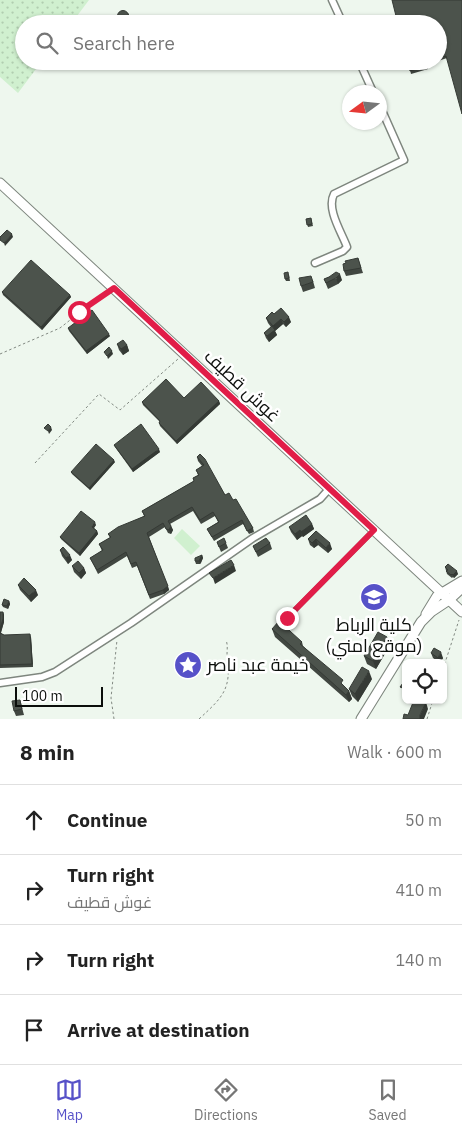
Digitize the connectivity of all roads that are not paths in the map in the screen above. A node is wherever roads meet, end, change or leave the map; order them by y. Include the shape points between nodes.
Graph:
1 (332, 0) edge
2 (339, 15) edge
3 (364, 70) edge
4 (371, 85) edge
5 (387, 122) edge
6 (0, 183) edge
7 (314, 262) dead end
8 (330, 490) junction
9 (374, 530) junction
10 (462, 581) edge
11 (462, 588) edge
12 (442, 593) junction
13 (449, 600) junction
14 (462, 612) edge
15 (287, 618) dead end
16 (421, 622) junction
17 (0, 682) edge
18 (361, 719) edge

1 - 2 street
3 - 4 street
5 - 7 street via 404,160 334,194 332,208 347,247
6 - 8 main road, غوش قطيف
8 - 9 main road, غوش قطيف
8 - 17 street via 55,672 42,677
9 - 12 main road, غوش قطيف
9 - 15 lane
10 - 12 main road
11 - 13 main road
12 - 13 main road, غوش قطيف
12 - 16 main road
13 - 14 main road, غوش قطيف
13 - 16 main road
16 - 18 main road

